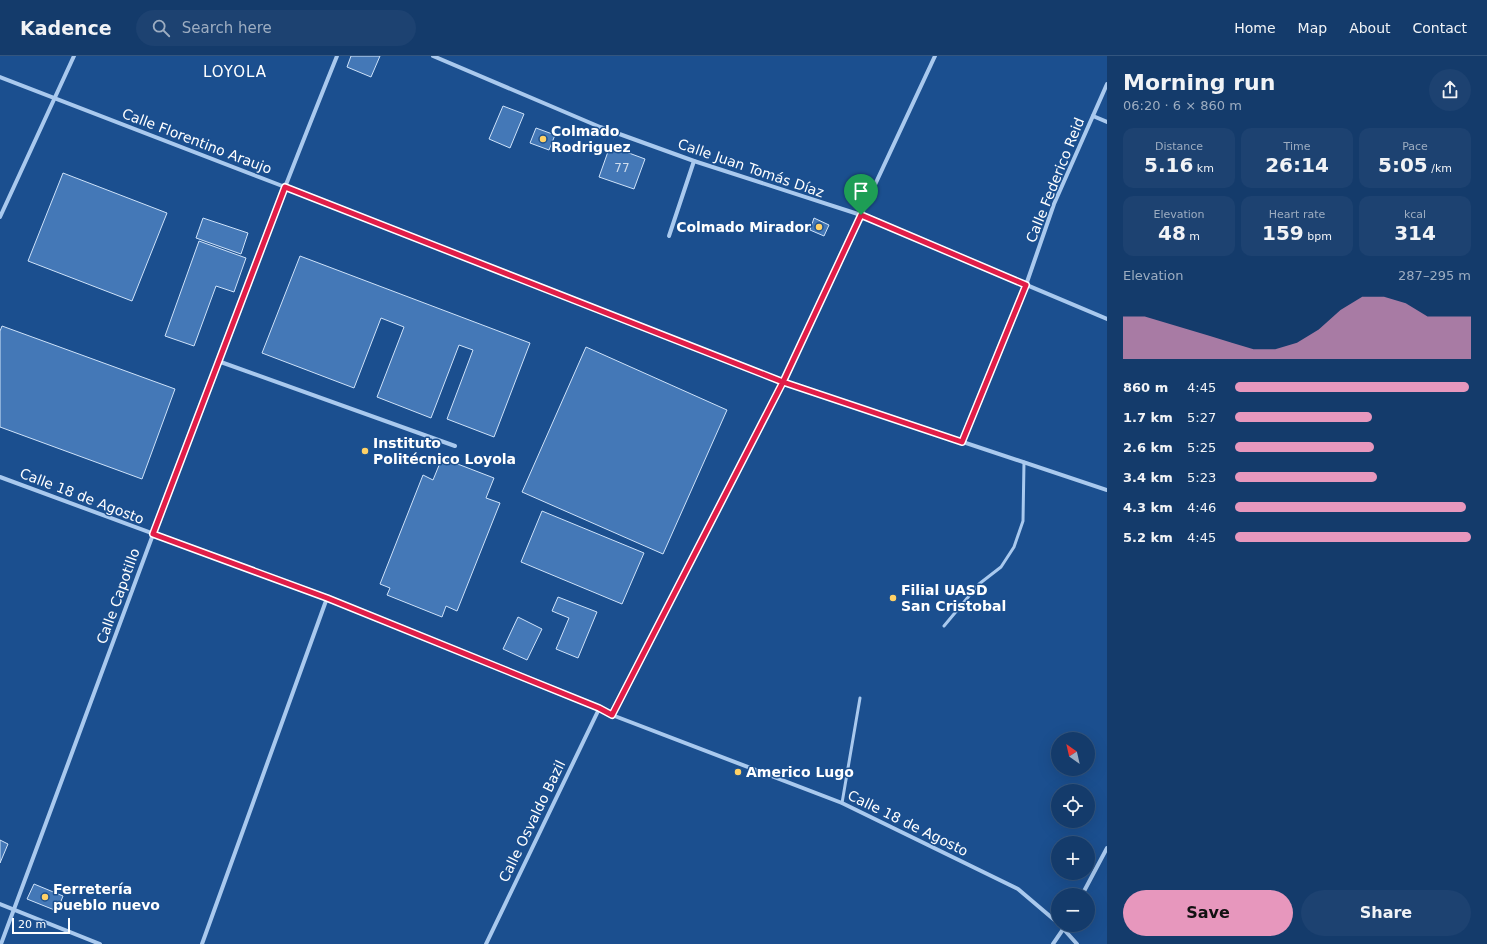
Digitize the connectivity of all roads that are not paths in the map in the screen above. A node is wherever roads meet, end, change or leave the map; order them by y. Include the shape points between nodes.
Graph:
1 (74, 56) edge
2 (338, 56) edge
3 (433, 56) edge
4 (935, 56) edge
5 (0, 77) edge
6 (1107, 84) edge
7 (55, 98) junction
8 (1093, 116) junction
9 (1107, 122) edge
10 (694, 161) junction
11 (285, 187) junction
12 (861, 215) junction
13 (0, 217) edge
14 (669, 236) dead end
15 (1026, 285) junction
16 (1107, 319) edge
17 (218, 361) junction
18 (783, 382) junction
19 (962, 442) junction
20 (455, 446) dead end
21 (1024, 462) junction
22 (0, 477) edge
23 (1107, 490) edge
24 (153, 534) junction
25 (327, 598) junction
26 (944, 626) dead end
27 (860, 698) dead end
28 (599, 708) junction
29 (612, 715) junction
30 (842, 803) junction
31 (1107, 848) edge
32 (1086, 888) edge
33 (0, 904) edge
34 (14, 910) junction
35 (1051, 916) edge
36 (1059, 932) edge
37 (1068, 932) edge
38 (1, 944) edge
39 (100, 944) edge
40 (202, 944) edge
41 (486, 944) edge
42 (1053, 944) edge
43 (1077, 944) edge

1 - 7 street
2 - 11 street, Calle Capotillo
3 - 10 street, Calle Juan Tomás Díaz via 600,126
4 - 12 street
5 - 7 street, Calle Florentino Araujo
6 - 8 street, Calle Federico Reid
7 - 11 street, Calle Florentino Araujo
7 - 13 street
8 - 9 street
8 - 15 street, Calle Federico Reid via 1054,204
10 - 12 street, Calle Juan Tomás Díaz
10 - 14 street
11 - 17 street, Calle Capotillo
11 - 18 street, Calle Florentino Araujo
12 - 15 street, Calle Juan Tomás Díaz
12 - 18 street
15 - 16 street, Calle Juan Tomás Díaz
15 - 19 street, Calle Federico Reid
17 - 20 street
17 - 24 street, Calle Capotillo
18 - 19 street, Calle Florentino Araujo
18 - 29 street
19 - 21 street, Calle Florentino Araujo
21 - 23 street, Calle Florentino Araujo
21 - 26 lane via 1023,521 1014,547 1001,567 979,584
22 - 24 street, Calle 18 de Agosto
24 - 25 street, Calle 18 de Agosto
24 - 34 street, Calle Capotillo
25 - 28 street, Calle 18 de Agosto
25 - 40 street
27 - 30 lane
28 - 29 street, Calle 18 de Agosto
28 - 41 street, Calle Osvaldo Bazil
29 - 30 street, Calle 18 de Agosto
30 - 35 street, Calle 18 de Agosto via 1018,889
31 - 32 street
33 - 34 street
34 - 38 street, Calle Capotillo
34 - 39 street
36 - 42 street
37 - 43 street, Calle 18 de Agosto

